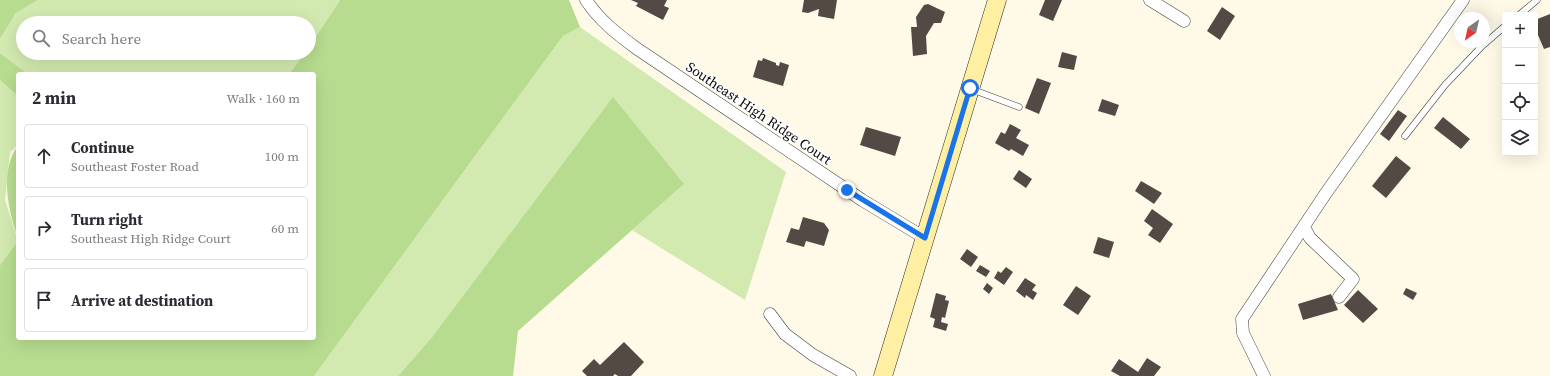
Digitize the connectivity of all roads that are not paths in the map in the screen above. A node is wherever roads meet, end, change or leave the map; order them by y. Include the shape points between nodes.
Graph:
1 (586, 0) edge
2 (996, 0) edge
3 (1150, 0) edge
4 (1463, 0) edge
5 (1537, 0) edge
6 (1523, 12) edge
7 (1184, 21) dead end
8 (1502, 29) edge
9 (970, 88) junction
10 (1019, 107) dead end
11 (1405, 136) dead end
12 (1304, 227) junction
13 (925, 238) junction
14 (1339, 297) dead end
15 (770, 314) dead end
16 (850, 376) edge
17 (883, 376) edge
18 (1264, 376) edge

1 - 13 street, Southeast High Ridge Court via 594,12 636,48 862,200
2 - 9 main road
3 - 7 street
4 - 12 street
5 - 6 lane
8 - 11 lane via 1445,85
9 - 10 lane
9 - 13 main road
12 - 14 street via 1310,238 1353,279
12 - 18 street via 1242,319 1243,333
13 - 17 main road
15 - 16 street via 785,334 813,355

